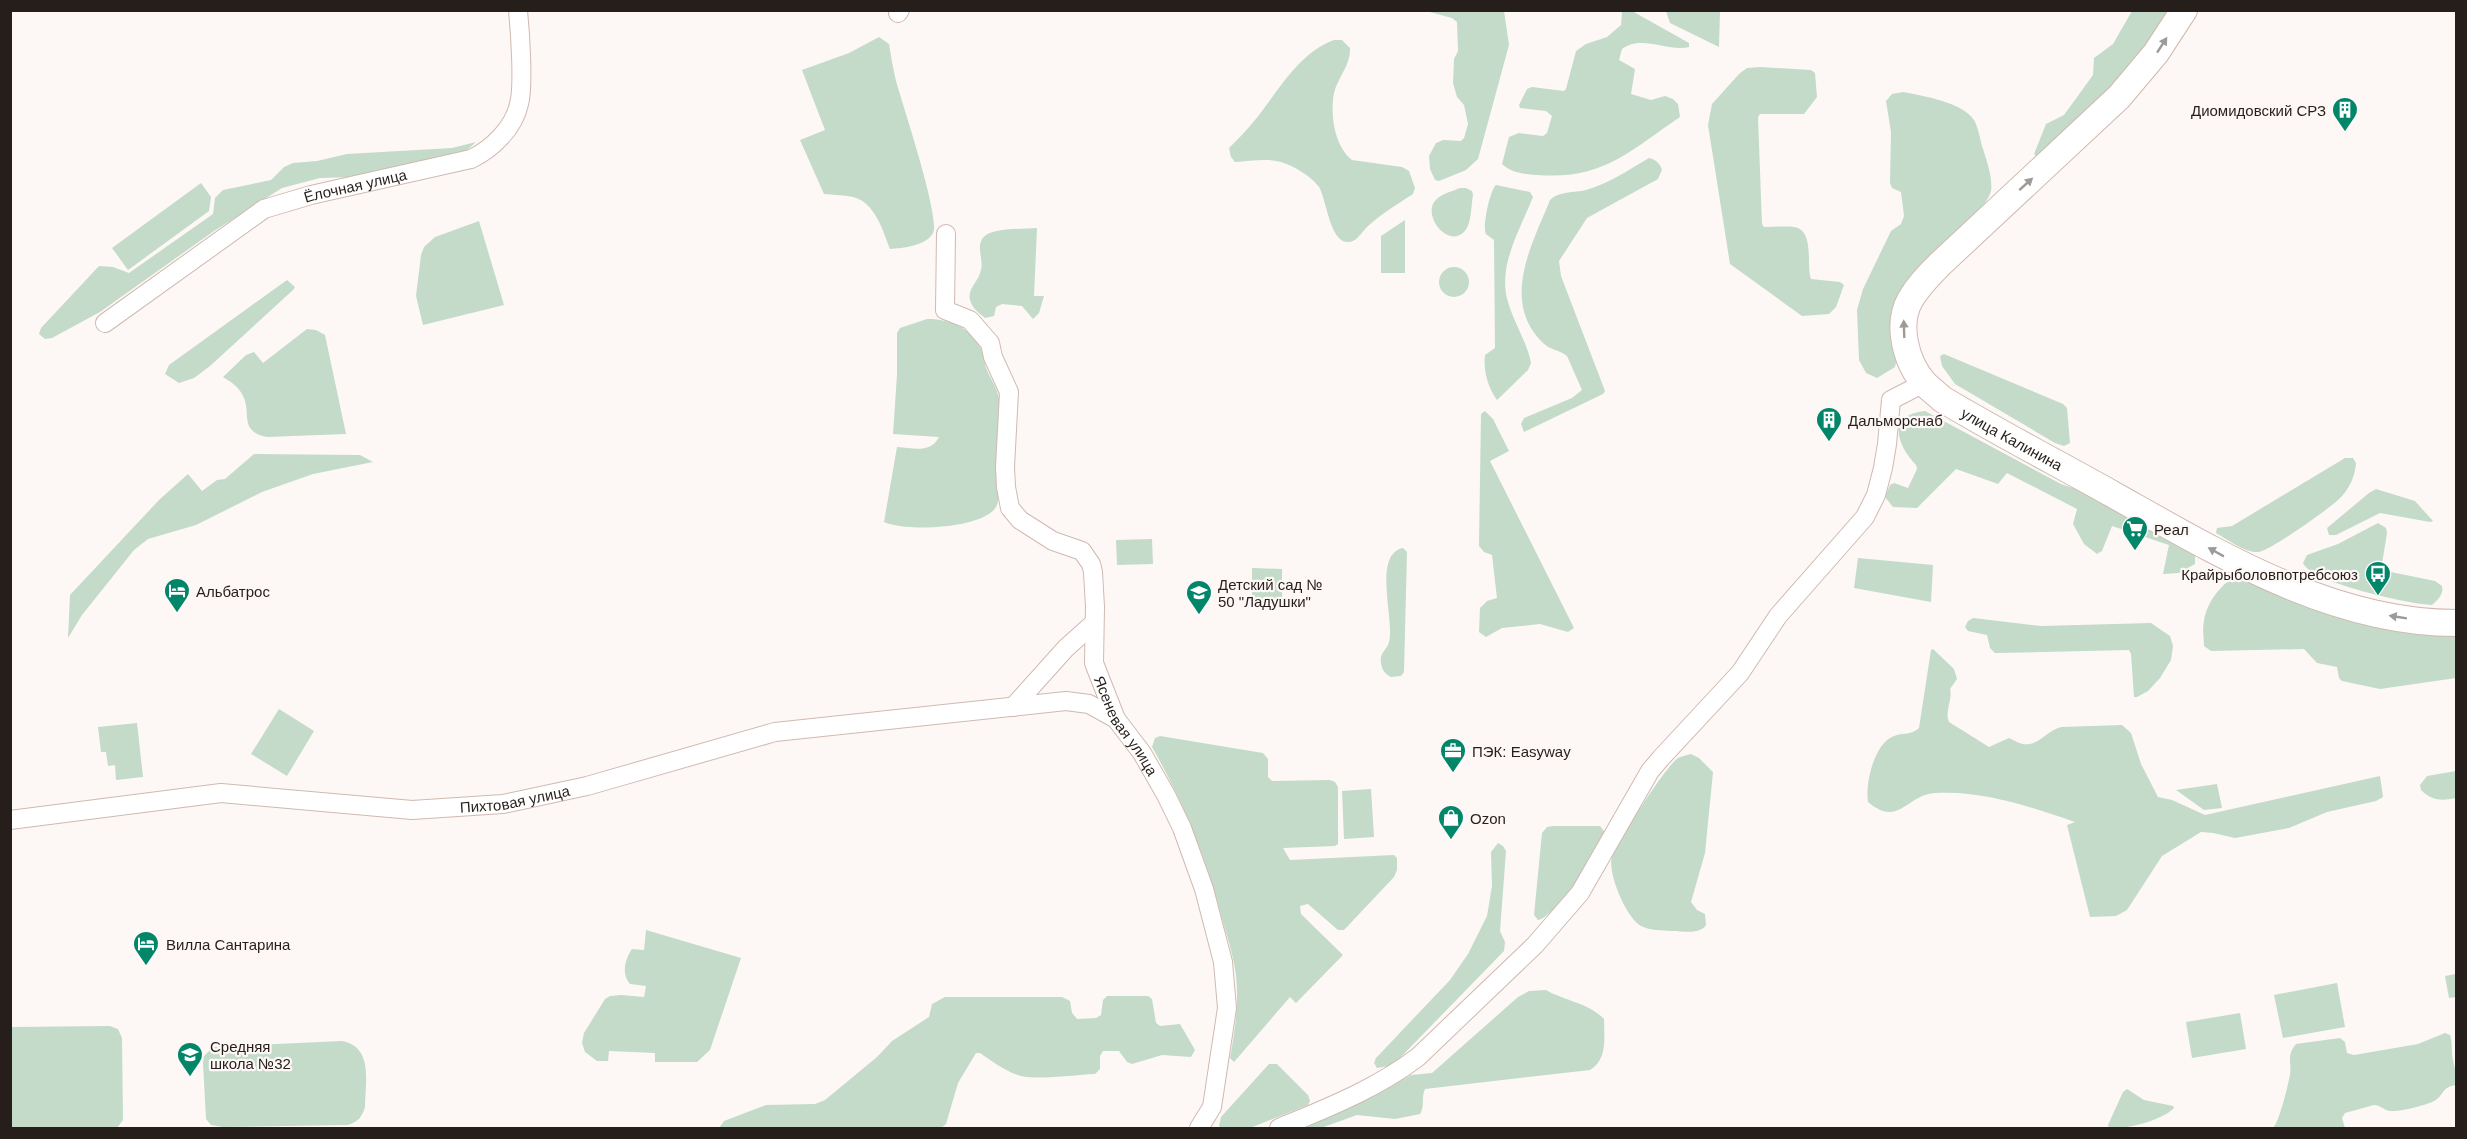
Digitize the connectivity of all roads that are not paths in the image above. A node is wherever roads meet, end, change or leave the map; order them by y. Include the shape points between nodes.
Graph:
1 (518, 10) edge
2 (2184, 10) edge
3 (946, 234) dead end
4 (105, 323) dead end
5 (1924, 383) junction
6 (1094, 623) junction
7 (2457, 623) edge
8 (1013, 707) junction
9 (1116, 718) junction
10 (10, 820) edge
11 (1199, 1128) edge
12 (1279, 1128) edge

1 - 4 street, Ёлочная улица via 520,101 510,124 486,152 471,159 264,209
5 -> 2 main road, улица Калинина via 1906,348 1904,330 1909,302 1920,285 2119,97 2156,53
3 - 6 street, Ясеневая улица via 945,310 970,320 990,342 1009,392 1005,467 1010,508 1020,520 1053,541 1082,551 1093,572
7 -> 5 main road, улица Калинина via 2434,623 2356,608 2312,595 2227,558 1998,432 1942,399
5 - 12 street via 1891,400 1883,468 1865,517 1778,616 1740,673 1650,771 1580,892 1535,945 1399,1071 1343,1101
6 - 8 street
6 - 9 street, Ясеневая улица via 1094,663
8 - 9 street, Пихтовая улица via 1089,704
8 - 10 street, Пихтовая улица via 775,732 587,786 494,806 412,810 221,794
9 - 11 street, Ясеневая улица via 1143,753 1182,828 1204,889 1223,962 1227,1008 1224,1038 1212,1107

